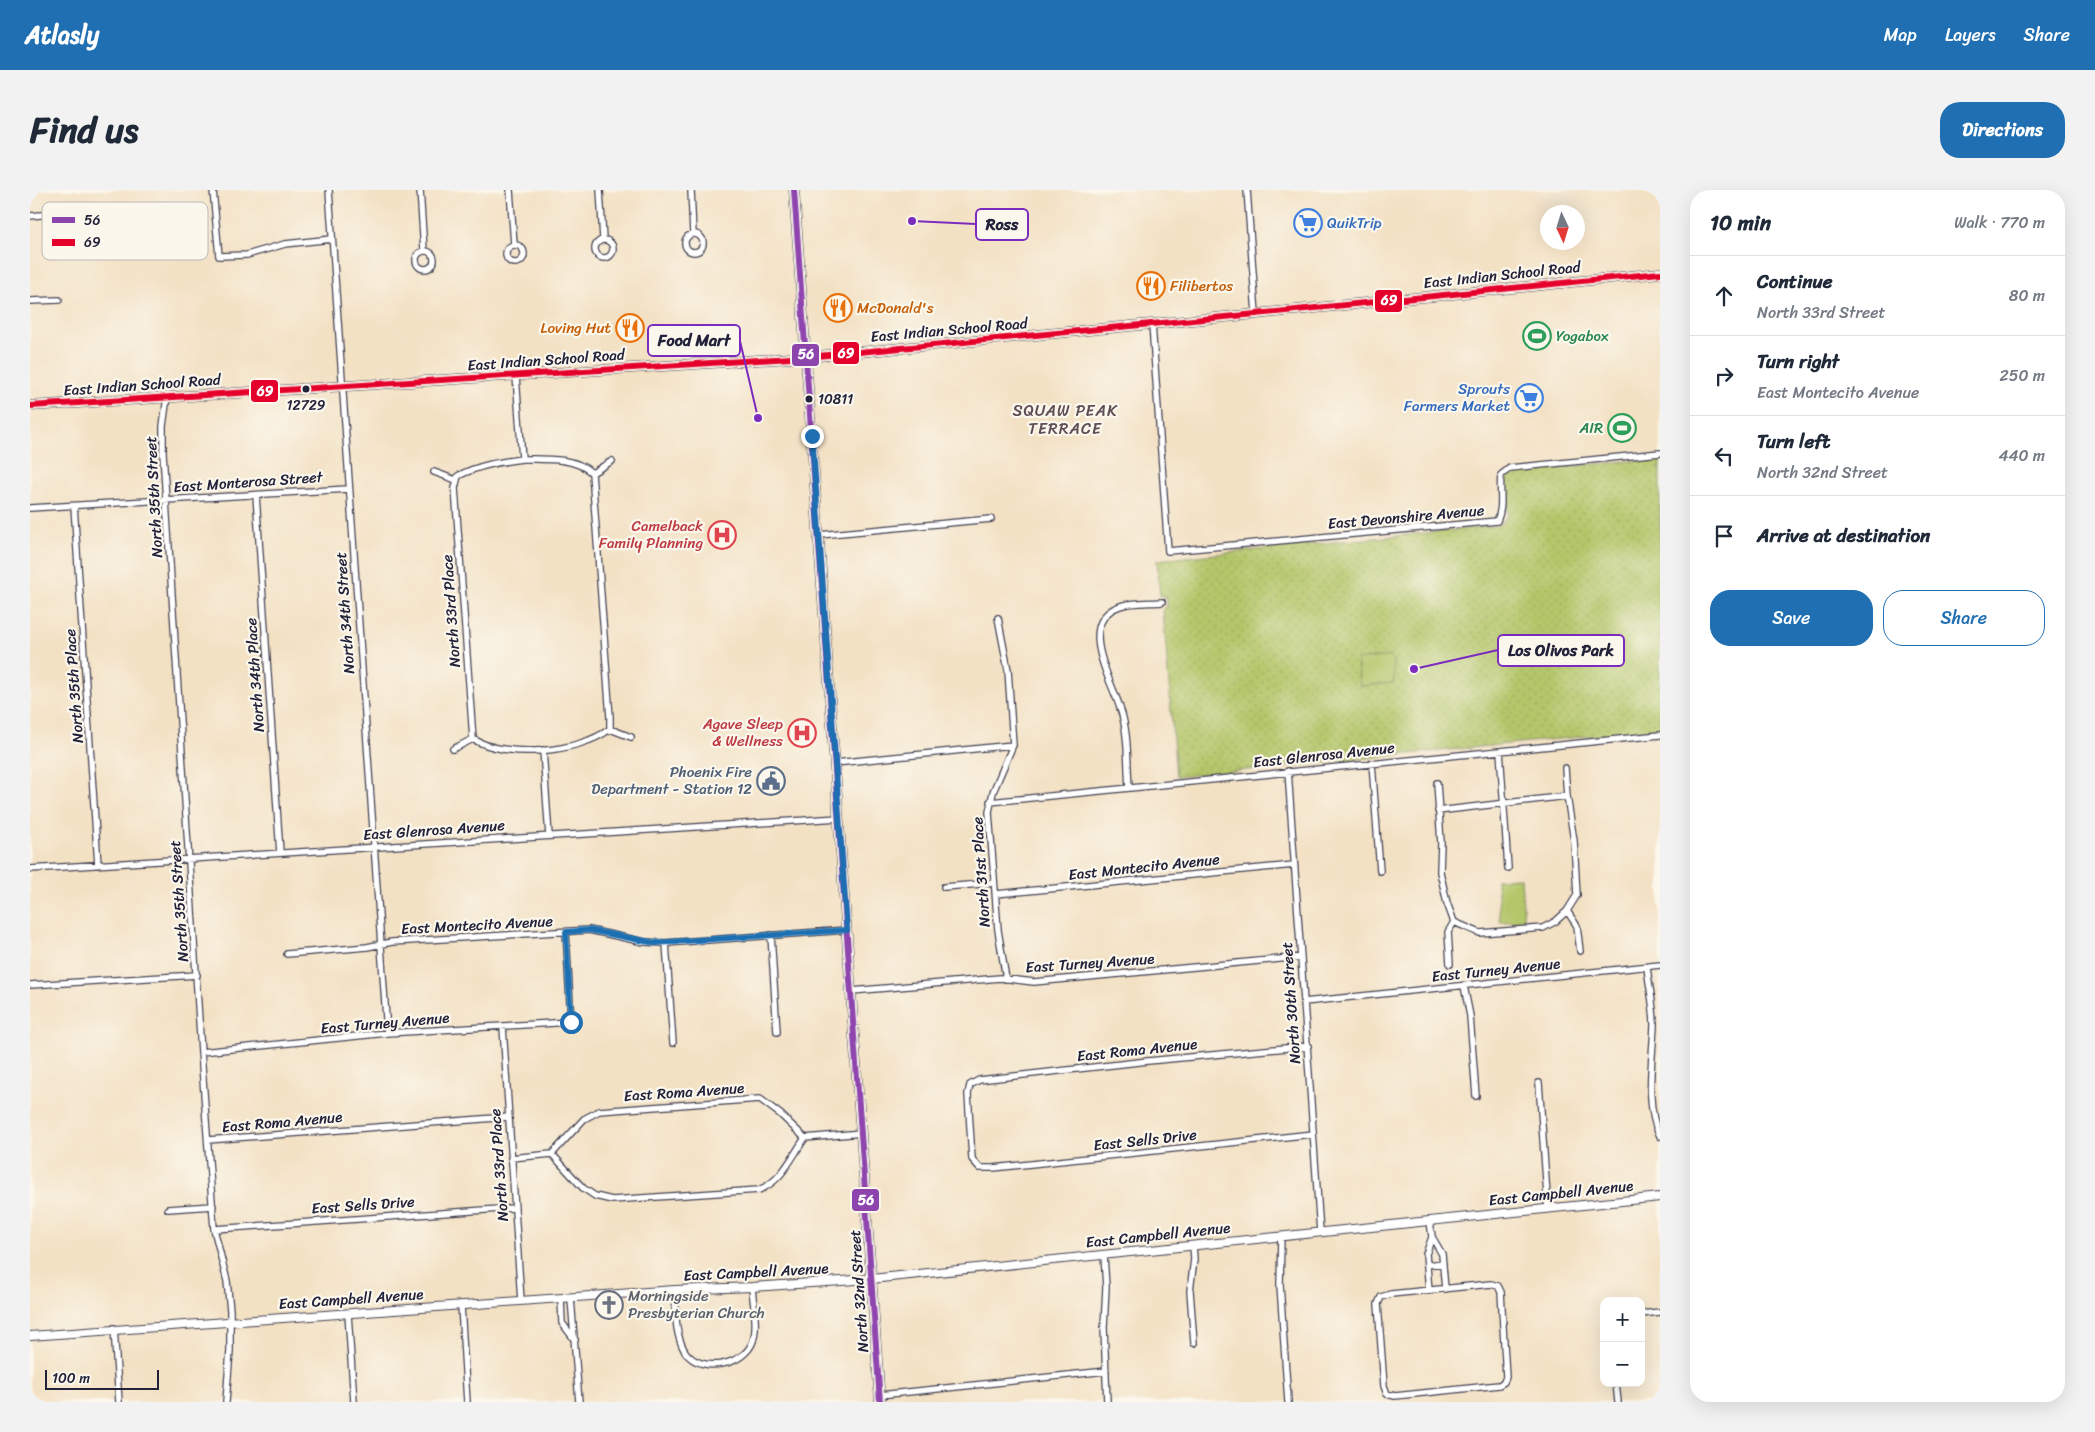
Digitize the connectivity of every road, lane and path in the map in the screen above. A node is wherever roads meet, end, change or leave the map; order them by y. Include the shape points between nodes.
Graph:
1 (212, 190) edge
2 (328, 190) edge
3 (420, 190) edge
4 (510, 190) edge
5 (600, 190) edge
6 (690, 190) edge
7 (794, 190) edge
8 (1247, 190) edge
9 (694, 234) dead end
10 (332, 239) junction
11 (603, 239) dead end
12 (514, 244) dead end
13 (424, 250) dead end
14 (1660, 273) edge
15 (59, 300) dead end
16 (30, 301) edge
17 (1256, 314) junction
18 (1152, 324) junction
19 (807, 357) junction
20 (516, 376) junction
21 (342, 386) junction
22 (167, 397) junction
23 (30, 406) edge
24 (1660, 453) edge
25 (522, 459) junction
26 (612, 461) dead end
27 (434, 472) dead end
28 (592, 473) junction
29 (456, 480) junction
30 (348, 489) junction
31 (256, 495) junction
32 (165, 500) junction
33 (74, 506) junction
34 (30, 508) edge
35 (990, 518) dead end
36 (819, 535) junction
37 (1162, 602) dead end
38 (998, 618) dead end
39 (610, 729) junction
40 (1660, 735) edge
41 (631, 737) dead end
42 (472, 739) junction
43 (1013, 745) junction
44 (452, 749) dead end
45 (543, 750) junction
46 (1500, 751) junction
47 (835, 763) junction
48 (1372, 764) junction
49 (1565, 768) dead end
50 (1288, 771) junction
51 (1436, 783) dead end
52 (1129, 788) junction
53 (1567, 796) junction
54 (990, 802) junction
55 (1504, 803) junction
56 (1438, 810) junction
57 (839, 818) junction
58 (549, 836) junction
59 (374, 847) junction
60 (280, 853) junction
61 (190, 859) junction
62 (98, 865) junction
63 (1294, 865) junction
64 (1508, 868) dead end
65 (30, 869) edge
66 (1380, 871) dead end
67 (994, 884) junction
68 (944, 887) dead end
69 (996, 894) junction
70 (1567, 911) junction
71 (1454, 922) junction
72 (847, 930) junction
73 (566, 932) junction
74 (771, 935) junction
75 (666, 943) junction
76 (381, 944) junction
77 (1580, 950) dead end
78 (287, 954) dead end
79 (1300, 957) junction
80 (1450, 964) dead end
81 (1660, 965) edge
82 (1647, 967) junction
83 (196, 975) junction
84 (1006, 979) junction
85 (30, 985) edge
86 (1464, 986) junction
87 (852, 991) junction
88 (1304, 1002) junction
89 (502, 1027) junction
90 (777, 1032) dead end
91 (387, 1034) junction
92 (673, 1043) dead end
93 (1308, 1046) junction
94 (201, 1052) junction
95 (1539, 1083) dead end
96 (1476, 1096) dead end
97 (508, 1117) junction
98 (862, 1133) junction
99 (1313, 1134) junction
100 (1660, 1136) edge
101 (805, 1138) junction
102 (208, 1140) junction
103 (552, 1154) junction
104 (511, 1158) junction
105 (980, 1168) joint
106 (1660, 1197) edge
107 (213, 1206) junction
108 (514, 1208) junction
109 (1548, 1209) junction
110 (168, 1210) dead end
111 (1430, 1221) junction
112 (214, 1229) junction
113 (1320, 1232) junction
114 (1281, 1237) junction
115 (1432, 1237) junction
116 (1193, 1246) junction
117 (1104, 1255) junction
118 (1443, 1263) junction
119 (1427, 1265) junction
120 (871, 1279) junction
121 (752, 1287) junction
122 (1445, 1289) junction
123 (676, 1290) junction
124 (1429, 1291) junction
125 (561, 1298) junction
126 (571, 1298) junction
127 (520, 1301) junction
128 (461, 1306) junction
129 (1660, 1312) edge
130 (348, 1314) junction
131 (1645, 1314) edge
132 (230, 1321) junction
133 (574, 1326) junction
134 (564, 1327) junction
135 (114, 1328) junction
136 (30, 1336) edge
137 (575, 1340) junction
138 (1194, 1343) dead end
139 (1106, 1371) junction
140 (1616, 1387) edge
141 (880, 1398) edge
142 (119, 1402) edge
143 (226, 1402) edge
144 (354, 1402) edge
145 (467, 1402) edge
146 (579, 1402) edge
147 (1107, 1402) edge
148 (1288, 1402) edge
149 (1618, 1402) edge

1 - 10 street via 219,256 247,255 285,244
2 - 10 street, North 34th Street
3 - 13 street
4 - 12 street
5 - 11 street
6 - 9 street
7 - 19 main road, North 32nd Street
8 - 17 street
10 - 21 street, North 34th Street
14 - 17 main road, East Indian School Road
15 - 16 street
17 - 18 main road, East Indian School Road
18 - 19 main road, East Indian School Road
18 - 24 street, East Devonshire Avenue via 1168,551 1497,521 1502,512 1501,475 1510,468
19 - 20 main road, East Indian School Road
19 - 36 main road, North 32nd Street
20 - 21 main road, East Indian School Road
20 - 25 street
21 - 22 main road, East Indian School Road
21 - 30 street, North 34th Street
22 - 23 main road, East Indian School Road
22 - 32 street, North 35th Street via 163,426
25 - 28 street via 573,463 586,467
25 - 29 street via 476,468
26 - 28 street
27 - 29 street
28 - 39 street
29 - 42 street, North 33rd Place
30 - 31 street, East Monterosa Street
30 - 59 street, North 34th Street
31 - 32 street, East Monterosa Street
31 - 60 street, North 34th Place
32 - 33 street, East Monterosa Street
32 - 61 street, North 35th Street
33 - 34 street, East Monterosa Street
33 - 62 street, North 35th Place
35 - 36 street
36 - 47 main road, North 32nd Street
37 - 52 street via 1120,606 1105,616 1098,633 1103,667 1123,717
38 - 43 street, North 31st Place via 1008,670
39 - 41 street
39 - 45 street via 600,736
40 - 46 street, East Glenrosa Avenue
42 - 44 street
42 - 45 street via 507,750
43 - 47 street
43 - 54 street, North 31st Place
45 - 58 street
46 - 48 street, East Glenrosa Avenue
46 - 55 street
47 - 57 main road, North 32nd Street
48 - 50 street, East Glenrosa Avenue
48 - 66 street
49 - 53 street
50 - 52 street, East Glenrosa Avenue
50 - 63 street, North 30th Street
51 - 56 street
52 - 54 street, East Glenrosa Avenue
53 - 55 street
53 - 70 street via 1574,841 1576,895
54 - 67 street, North 31st Place
55 - 56 street
55 - 64 street
56 - 71 street via 1440,872
57 - 58 street, East Glenrosa Avenue
57 - 72 main road, North 32nd Street
58 - 59 street, East Glenrosa Avenue
59 - 60 street, East Glenrosa Avenue
59 - 76 street, North 34th Street
60 - 61 street, East Glenrosa Avenue
61 - 62 street, East Glenrosa Avenue
61 - 83 street, North 35th Street
62 - 65 street, East Glenrosa Avenue
63 - 69 street, East Montecito Avenue
63 - 79 street, North 30th Street
67 - 68 street
67 - 69 street, North 31st Place
69 - 84 street, North 31st Place
70 - 71 street via 1543,928 1480,933
70 - 77 street via 1577,926
71 - 80 street via 1448,932
72 - 74 street, East Montecito Avenue
72 - 87 main road, North 32nd Street
73 - 75 street, East Montecito Avenue via 589,930 644,942
73 - 76 street, East Montecito Avenue
73 - 89 street, East Turney Avenue via 571,1022
74 - 75 street, East Montecito Avenue
74 - 90 street
75 - 92 street
76 - 78 street, East Montecito Avenue
76 - 91 street, North 34th Street
79 - 84 street, East Turney Avenue via 1034,982
79 - 88 street, North 30th Street
81 - 82 street, East Turney Avenue
82 - 86 street, East Turney Avenue
82 - 100 street via 1654,1023 1650,1071 1654,1117
83 - 85 street
83 - 94 street, North 35th Street
84 - 87 street, East Turney Avenue
86 - 88 street, East Turney Avenue
86 - 96 street via 1470,1016
87 - 98 main road, North 32nd Street
88 - 93 street, North 30th Street
89 - 91 street, East Turney Avenue
89 - 97 street, North 33rd Place
91 - 94 street, East Turney Avenue
93 - 99 street, North 30th Street
93 - 105 street, East Roma Avenue via 979,1080 970,1085 968,1094 972,1158
94 - 102 street, North 35th Street
95 - 109 street
97 - 102 street, East Roma Avenue
97 - 104 street, North 33rd Place
98 - 101 street
98 - 120 main road, North 32nd Street
99 - 105 street, East Sells Drive
99 - 113 street, North 30th Street
101 - 103 street, East Roma Avenue via 760,1100 715,1102 599,1111 584,1119
101 - 103 street via 770,1186 759,1190 648,1198 612,1200 595,1196 583,1188
102 - 107 street, North 35th Street
103 - 104 street
104 - 108 street, North 33rd Place
106 - 109 street, East Campbell Avenue
107 - 110 street
107 - 112 street, North 35th Street
108 - 112 street, East Sells Drive
108 - 127 street, North 33rd Place
109 - 111 street, East Campbell Avenue
111 - 113 street, East Campbell Avenue
111 - 115 street
112 - 132 street, North 35th Street via 228,1287
113 - 114 street, East Campbell Avenue
114 - 116 street, East Campbell Avenue
114 - 148 street via 1280,1285
115 - 118 street via 1442,1254
115 - 119 street via 1426,1254
116 - 117 street, East Campbell Avenue
116 - 138 street via 1190,1291
117 - 120 street, East Campbell Avenue
117 - 139 street
118 - 119 street
118 - 122 street
119 - 124 street
120 - 121 street, East Campbell Avenue
120 - 141 main road, North 32nd Street
121 - 123 street, East Campbell Avenue
121 - 123 street via 753,1341 743,1355 721,1365 701,1364 687,1355 679,1339
122 - 124 street
122 - 124 street via 1498,1286 1501,1292 1504,1382 1395,1396 1387,1394 1378,1304 1381,1297 1391,1294
123 - 126 street, East Campbell Avenue
125 - 126 street, East Campbell Avenue
125 - 127 street, East Campbell Avenue
125 - 134 street
126 - 133 street
127 - 128 street, East Campbell Avenue
128 - 130 street, East Campbell Avenue
128 - 145 street
129 - 131 street
130 - 132 street, East Campbell Avenue
130 - 144 street
132 - 135 street, East Campbell Avenue
132 - 143 street, North 35th Street
133 - 134 street
133 - 137 street
134 - 137 street
135 - 136 street, East Campbell Avenue
135 - 142 street
137 - 146 street
139 - 141 street
139 - 147 street
140 - 149 street

